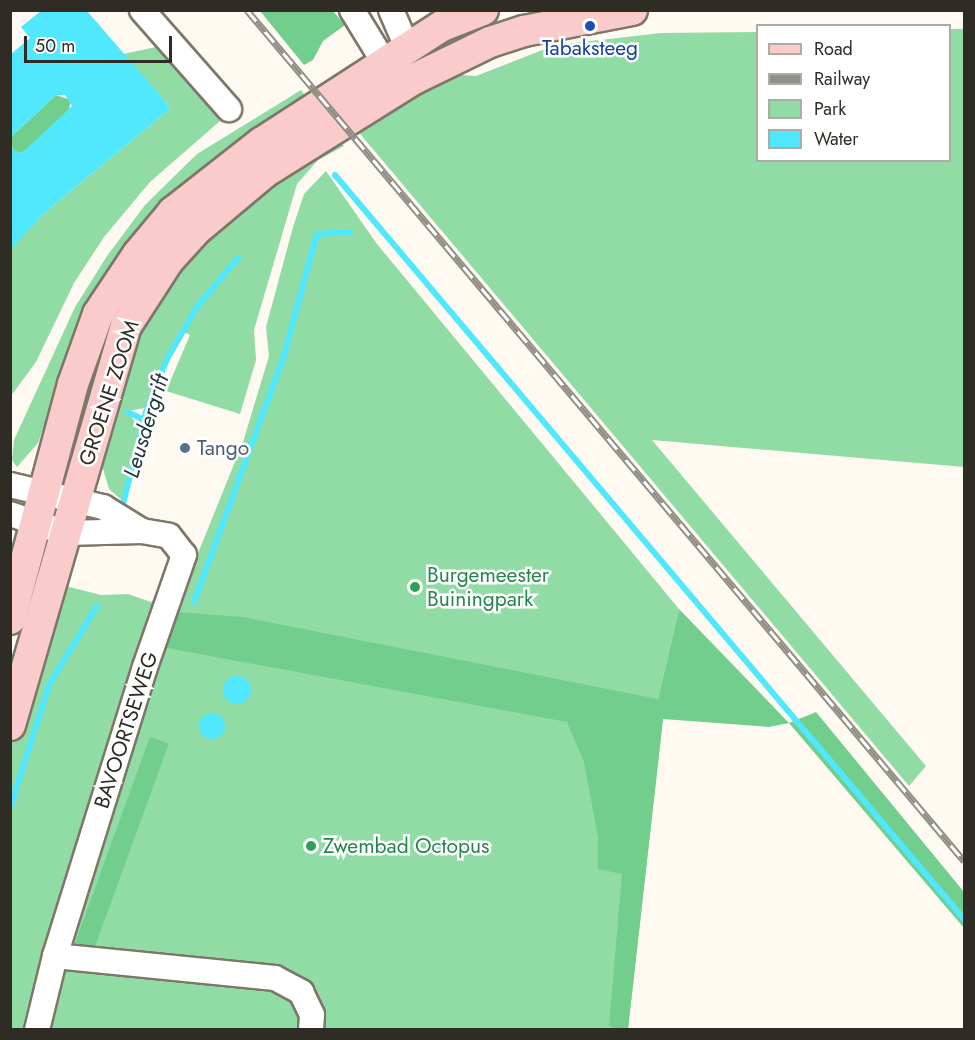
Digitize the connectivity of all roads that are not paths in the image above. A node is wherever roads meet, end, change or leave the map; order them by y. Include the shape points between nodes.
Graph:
1 (142, 10) edge
2 (352, 10) edge
3 (391, 10) edge
4 (483, 10) edge
5 (632, 10) edge
6 (396, 54) junction
7 (414, 79) junction
8 (229, 109) dead end
9 (10, 485) edge
10 (45, 494) junction
11 (76, 500) junction
12 (23, 520) edge
13 (142, 531) junction
14 (66, 533) junction
15 (10, 619) edge
16 (10, 725) edge
17 (55, 956) junction
18 (37, 1029) edge
19 (311, 1029) edge

1 - 8 street
2 - 6 street
3 - 6 street
4 - 6 main road, GROENE ZOOM via 442,26
5 - 7 main road, GROENE ZOOM via 524,31 490,42
6 - 7 main road
6 - 10 main road, GROENE ZOOM via 211,180 173,212 138,254 98,314 73,384
7 - 11 main road, GROENE ZOOM via 265,172 196,230 168,261 126,326
9 - 10 street, BAVOORTSEWEG
10 - 11 street, BAVOORTSEWEG
10 - 12 main road, GROENE ZOOM
11 - 13 street, BAVOORTSEWEG via 103,507
11 - 14 main road, GROENE ZOOM
12 - 14 street, BAVOORTSEWEG
12 - 15 main road, GROENE ZOOM
13 - 14 street, BAVOORTSEWEG
13 - 17 street, BAVOORTSEWEG via 169,536 184,555
14 - 16 main road, GROENE ZOOM
17 - 18 street, BAVOORTSEWEG
17 - 19 street via 275,978 301,992 312,1015

